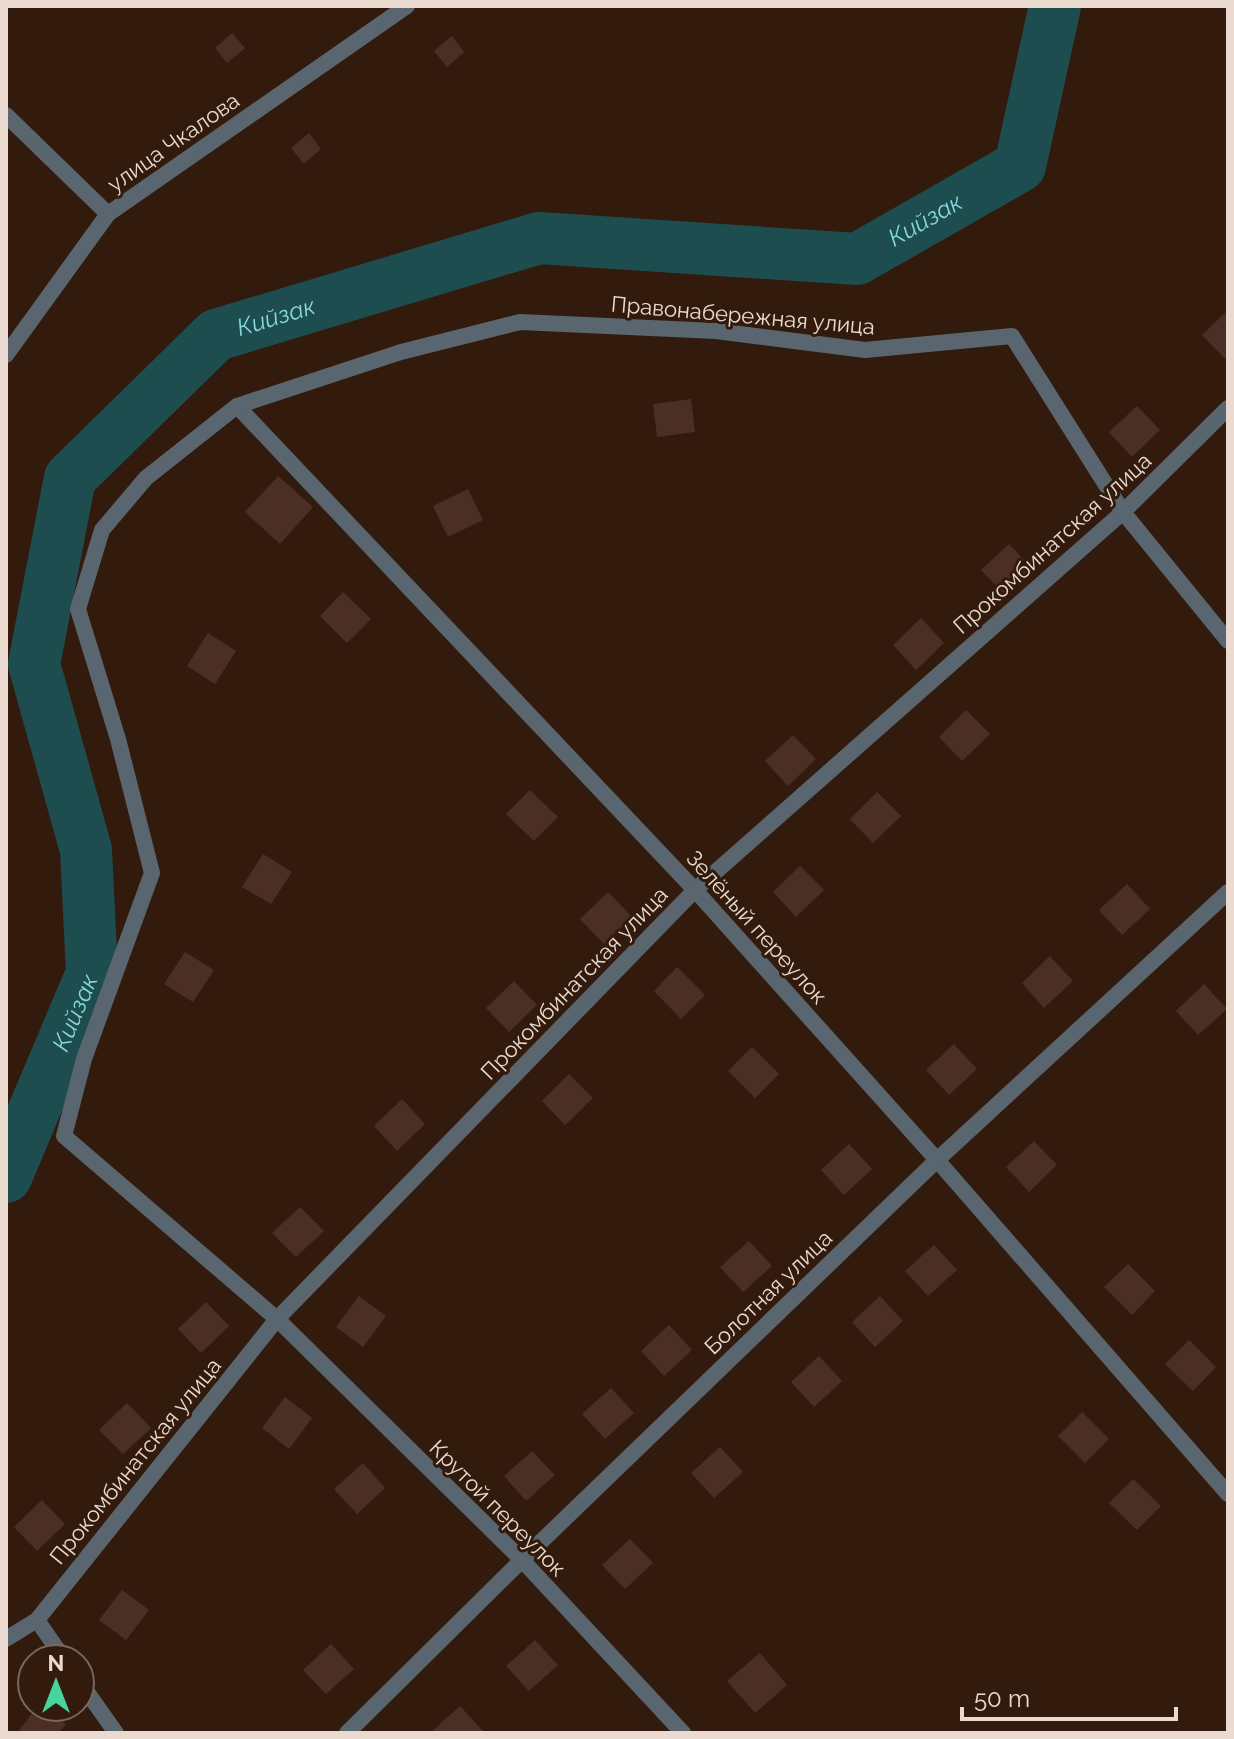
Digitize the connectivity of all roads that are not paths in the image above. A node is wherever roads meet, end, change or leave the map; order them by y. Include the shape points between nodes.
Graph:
1 (407, 6) edge
2 (6, 115) edge
3 (108, 214) junction
4 (6, 355) edge
5 (237, 406) junction
6 (1228, 408) edge
7 (1123, 512) junction
8 (1228, 641) edge
9 (695, 890) junction
10 (1228, 892) edge
11 (937, 1160) junction
12 (277, 1319) junction
13 (1228, 1494) edge
14 (522, 1560) junction
15 (37, 1620) junction
16 (6, 1639) edge
17 (53, 1643) edge
18 (96, 1705) edge
19 (116, 1733) edge
20 (347, 1733) edge
21 (683, 1733) edge

1 - 3 street, улица Чкалова
2 - 3 street
3 - 4 street, улица Чкалова
5 - 7 street, Правонабережная улица via 401,352 520,322 716,331 865,350 1012,336
5 - 9 street, Зелёный переулок
5 - 12 street, Правонабережная улица via 146,478 102,530 78,609 152,873 84,1059 64,1136
6 - 7 street, Прокомбинатская улица
7 - 8 street
7 - 9 street, Прокомбинатская улица
9 - 11 street, Зелёный переулок
9 - 12 street, Прокомбинатская улица
10 - 11 street, Болотная улица
11 - 13 street, Зелёный переулок
11 - 14 street, Болотная улица
12 - 14 street, Крутой переулок
12 - 15 street, Прокомбинатская улица
14 - 20 street, Болотная улица
14 - 21 street, Крутой переулок
15 - 16 street, Прокомбинатская улица
15 - 17 street
18 - 19 street

